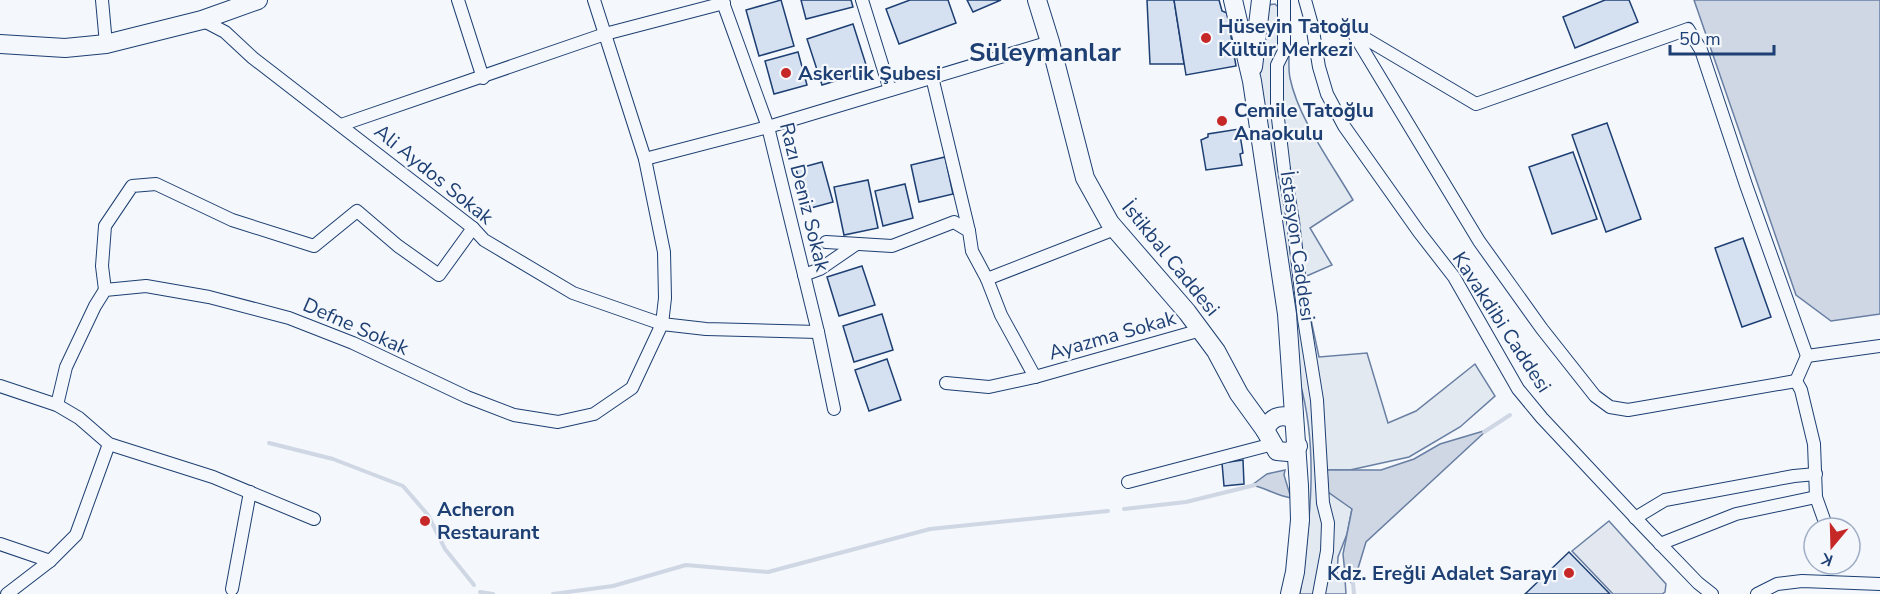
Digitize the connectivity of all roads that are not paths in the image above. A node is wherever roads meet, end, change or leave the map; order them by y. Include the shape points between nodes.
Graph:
1 (102, 0) edge
2 (258, 0) edge
3 (458, 0) edge
4 (594, 0) edge
5 (862, 0) edge
6 (1037, 0) edge
7 (1233, 0) edge
8 (1261, 0) edge
9 (1284, 0) edge
10 (1305, 0) edge
11 (723, 2) edge
12 (202, 20) junction
13 (605, 34) junction
14 (1050, 42) junction
15 (0, 44) edge
16 (106, 44) junction
17 (932, 77) junction
18 (483, 78) junction
19 (1252, 81) junction
20 (890, 90) junction
21 (341, 125) junction
22 (768, 127) junction
23 (645, 159) junction
24 (472, 228) junction
25 (1115, 229) junction
26 (969, 231) junction
27 (826, 242) dead end
28 (855, 245) junction
29 (804, 275) junction
30 (987, 279) junction
31 (105, 290) junction
32 (662, 324) junction
33 (1201, 330) junction
34 (818, 332) junction
35 (1880, 346) edge
36 (1807, 356) junction
37 (1035, 377) junction
38 (1796, 381) junction
39 (946, 384) dead end
40 (0, 386) edge
41 (57, 405) junction
42 (834, 409) dead end
43 (1294, 419) junction
44 (1272, 442) junction
45 (109, 444) junction
46 (1298, 446) junction
47 (1816, 474) junction
48 (1128, 482) dead end
49 (1299, 486) junction
50 (250, 492) junction
51 (1816, 496) junction
52 (1823, 516) edge
53 (1635, 518) junction
54 (314, 519) dead end
55 (0, 544) edge
56 (1660, 544) junction
57 (50, 561) junction
58 (1880, 584) edge
59 (232, 589) dead end
60 (7, 594) edge
61 (1290, 594) edge
62 (1317, 594) edge
63 (1712, 594) edge
64 (1757, 594) edge

1 - 16 street
2 - 12 street
3 - 18 street
4 - 13 street, Defne Sokak
5 - 20 street
6 - 14 street, İstikbal Caddesi
7 - 19 street, İstasyon Caddesi
8 - 19 street, İstasyon Caddesi
9 - 62 street via 1284,51 1277,65 1277,110 1317,400 1323,503 1328,523 1327,551
10 - 53 street, Kavakdibi Caddesi via 1327,94 1344,126 1454,277 1518,388
11 - 13 street
11 - 22 street, Razı Deniz Sokak
12 - 16 street
12 - 21 street, Ali Aydos Sokak via 225,32
13 - 18 street
13 - 23 street, Defne Sokak
14 - 17 street
14 - 25 street, İstikbal Caddesi via 1085,178
15 - 16 street via 65,48
17 - 20 street
17 - 26 street, Ayazma Sokak
18 - 21 street
19 - 43 street, İstasyon Caddesi via 1287,314
20 - 22 street
21 - 24 street, Ali Aydos Sokak
22 - 23 street
22 - 29 street, Razı Deniz Sokak
23 - 32 street, Defne Sokak via 664,252
24 - 31 street via 439,275 357,212 314,246 232,220 156,184 132,186 105,226
24 - 32 street, Ali Aydos Sokak via 484,240 573,293
25 - 30 street
25 - 33 street, İstikbal Caddesi
26 - 28 street via 954,222 892,246
26 - 30 street, Ayazma Sokak via 972,251
27 - 28 street
28 - 29 street
29 - 34 street, Razı Deniz Sokak
30 - 37 street, Ayazma Sokak via 1001,315
31 - 32 street, Defne Sokak via 146,286 290,318 467,397 514,415 558,422 594,414 632,388
31 - 41 street via 66,367
32 - 34 street, Ali Aydos Sokak
33 - 37 street, Ayazma Sokak
33 - 44 street, İstikbal Caddesi
34 - 42 street, Razı Deniz Sokak
35 - 36 street
36 - 38 street
36 - 38 street via 1701,50 1688,29 1476,104 1351,30 1479,241 1595,396 1610,407 1628,410
37 - 39 street, Ayazma Sokak via 989,387
38 - 47 street via 1802,390 1814,444
40 - 41 street
41 - 45 street
43 - 44 street via 1283,415 1272,420
43 - 46 street
44 - 46 street via 1288,452
44 - 48 street
44 - 49 street, İstikbal Caddesi
45 - 50 street
45 - 57 street via 76,536
46 - 49 street
47 - 51 street
47 - 53 street via 1665,501
49 - 61 street via 1300,520
50 - 54 street
50 - 59 street
51 - 52 street
51 - 56 street via 1736,514
53 - 56 street, Kavakdibi Caddesi
55 - 57 street
56 - 63 street, Kavakdibi Caddesi
57 - 60 street
58 - 64 street via 1802,581 1777,584

